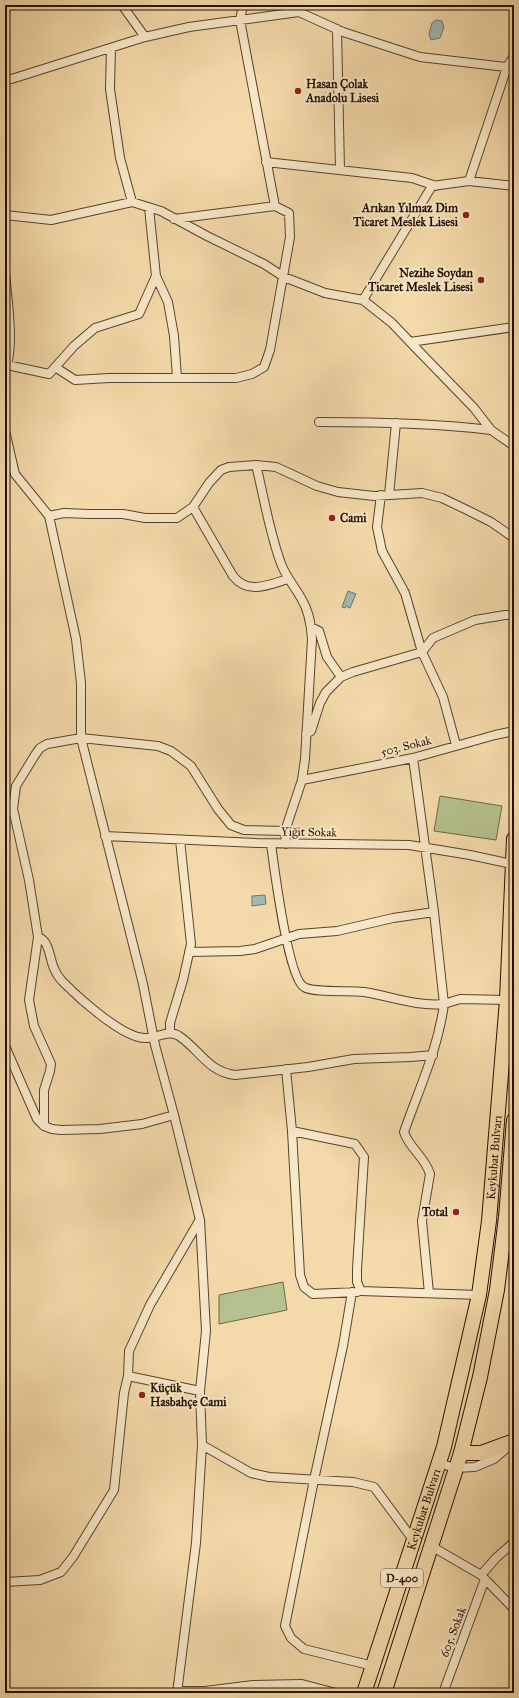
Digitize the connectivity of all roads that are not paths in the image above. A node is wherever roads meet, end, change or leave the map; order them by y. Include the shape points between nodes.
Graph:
1 (122, 5) edge
2 (244, 5) edge
3 (510, 5) edge
4 (514, 7) edge
5 (240, 20) junction
6 (337, 29) junction
7 (146, 37) junction
8 (111, 48) junction
9 (514, 56) edge
10 (510, 67) edge
11 (5, 81) edge
12 (266, 162) junction
13 (340, 170) junction
14 (469, 182) junction
15 (436, 186) junction
16 (514, 186) edge
17 (132, 202) junction
18 (275, 206) junction
19 (149, 208) junction
20 (5, 215) edge
21 (174, 219) junction
22 (5, 273) edge
23 (156, 276) junction
24 (284, 277) junction
25 (363, 300) junction
26 (514, 327) edge
27 (410, 342) junction
28 (6, 367) edge
29 (55, 368) junction
30 (177, 378) junction
31 (319, 422) dead end
32 (396, 423) junction
33 (491, 430) junction
34 (5, 431) edge
35 (514, 446) edge
36 (256, 465) junction
37 (385, 495) junction
38 (193, 507) junction
39 (49, 516) junction
40 (514, 538) edge
41 (288, 579) junction
42 (514, 615) edge
43 (311, 626) junction
44 (422, 652) junction
45 (341, 677) junction
46 (514, 731) edge
47 (306, 734) junction
48 (81, 738) junction
49 (456, 745) junction
50 (413, 758) junction
51 (302, 780) junction
52 (285, 831) junction
53 (105, 836) junction
54 (514, 839) edge
55 (180, 840) junction
56 (271, 844) junction
57 (286, 844) junction
58 (426, 847) junction
59 (512, 864) junction
60 (434, 912) junction
61 (38, 937) junction
62 (286, 938) junction
63 (189, 952) junction
64 (507, 1000) junction
65 (444, 1004) junction
66 (170, 1033) junction
67 (153, 1038) junction
68 (5, 1046) edge
69 (433, 1055) junction
70 (286, 1069) junction
71 (174, 1116) junction
72 (514, 1120) edge
73 (44, 1126) junction
74 (292, 1131) junction
75 (200, 1220) junction
76 (362, 1291) junction
77 (352, 1292) junction
78 (429, 1293) junction
79 (479, 1295) junction
80 (128, 1376) junction
81 (200, 1391) junction
82 (514, 1441) edge
83 (202, 1445) junction
84 (452, 1450) junction
85 (440, 1462) junction
86 (455, 1468) junction
87 (314, 1480) junction
88 (414, 1541) junction
89 (514, 1542) edge
90 (431, 1546) junction
91 (483, 1577) junction
92 (5, 1582) edge
93 (514, 1609) edge
94 (5, 1637) edge
95 (5, 1664) edge
96 (373, 1666) junction
97 (177, 1692) edge
98 (336, 1693) edge
99 (364, 1693) edge
100 (384, 1693) edge
101 (443, 1693) edge

1 - 7 street
2 - 5 street
3 - 4 street
5 - 6 street via 299,12
5 - 7 street via 189,27
5 - 12 street
6 - 10 street via 420,57
6 - 13 street
7 - 8 street
8 - 11 street
8 - 17 street via 110,89 120,158
9 - 10 street
10 - 14 street
12 - 13 street
12 - 18 street
13 - 15 street via 412,178
14 - 15 street
14 - 16 street
15 - 25 street via 432,186
17 - 19 street
17 - 20 street via 52,220
18 - 21 street
18 - 24 street via 289,212 290,236
19 - 21 street
19 - 23 street
21 - 24 street via 264,264
22 - 28 street via 9,339
23 - 29 street via 139,314 95,328 74,346
23 - 30 street via 168,302
24 - 25 street via 325,293
24 - 30 street via 270,350 264,367 252,374 236,378
25 - 27 street via 392,323
26 - 27 street
27 - 33 street via 474,408
28 - 29 street via 49,374
29 - 30 street via 76,380
31 - 32 street
32 - 33 street
32 - 37 street
33 - 35 street
34 - 39 street via 15,474
36 - 37 street via 276,467 317,486 338,492
36 - 38 street via 221,470
36 - 41 street via 279,557
37 - 40 street via 422,493 442,498 490,522
37 - 44 street via 377,527 382,552 405,593
38 - 39 street via 177,518 64,513
38 - 41 street via 238,583 246,587 255,587
39 - 48 street via 76,639
41 - 43 street via 306,606
42 - 44 street via 475,620 432,638
43 - 45 street via 319,631 328,657
43 - 47 street
44 - 45 street
44 - 49 street via 443,697
45 - 47 street via 326,692 311,731
46 - 49 street, 503. Sokak
47 - 51 street
48 - 52 street via 158,746 171,751 191,766 231,825 244,830
48 - 53 street
48 - 61 street via 46,744 40,748 16,786 13,798 14,822 29,880
49 - 50 street, 503. Sokak
50 - 51 street, 503. Sokak
50 - 58 street
51 - 52 street
52 - 57 street
53 - 55 street, Yiğit Sokak
53 - 67 street via 143,984
54 - 59 highway, Keykubat Bulvarı / D-400
55 - 56 street, Yiğit Sokak
55 - 63 street via 191,944
56 - 57 street, Yiğit Sokak
56 - 62 street
57 - 58 street, Yiğit Sokak
58 - 59 street, Yiğit Sokak
58 - 60 street
59 - 64 highway, Keykubat Bulvarı / D-400
60 - 62 street
60 - 65 street
61 - 67 street via 47,944 51,962 59,977 83,1001 125,1033 144,1039
61 - 73 street via 29,1000 34,1026 51,1064 44,1090
62 - 63 street via 255,949
62 - 65 street via 298,982 306,988 350,990 425,1004
63 - 66 street via 170,1023
64 - 65 street via 460,999
64 - 79 highway, Keykubat Bulvarı / D-400 via 489,1221
65 - 69 street
66 - 67 street
66 - 70 street via 178,1035 200,1056 226,1074
67 - 71 street
68 - 73 street via 37,1119
69 - 70 street via 354,1059
69 - 78 street via 404,1132 428,1166 430,1174 422,1221
70 - 74 street
71 - 73 street via 142,1124 100,1129 62,1130
71 - 75 street
72 - 84 highway, Keykubat Bulvarı via 497,1290 480,1377
74 - 76 street via 355,1144 364,1157 357,1269 357,1282
74 - 77 street via 300,1275 304,1287 313,1294
75 - 80 street via 150,1305 129,1351
75 - 81 street via 206,1331
76 - 77 street
76 - 78 street
77 - 87 street
78 - 79 street
79 - 84 highway, Keykubat Bulvarı / D-400
80 - 81 street
80 - 92 street via 114,1490 61,1572 40,1580
81 - 83 street
82 - 84 highway via 481,1452
82 - 86 street via 494,1460 475,1467
83 - 87 street via 251,1473 269,1478
83 - 97 street via 196,1543
84 - 85 highway, D-400
84 - 86 highway, D-400
85 - 86 street
85 - 88 highway, Keykubat Bulvarı / D-400
86 - 90 highway, Keykubat Bulvarı / D-400
87 - 88 street via 353,1482 374,1487
87 - 96 street via 285,1626 291,1638 304,1650
88 - 96 highway, Keykubat Bulvarı / D-400
89 - 91 street via 496,1558
90 - 91 street
90 - 100 highway, Keykubat Bulvarı / D-400
91 - 93 street
91 - 101 street, 605. Sokak
94 - 95 street
96 - 99 highway, Keykubat Bulvarı / D-400
97 - 98 street via 253,1684 302,1684

